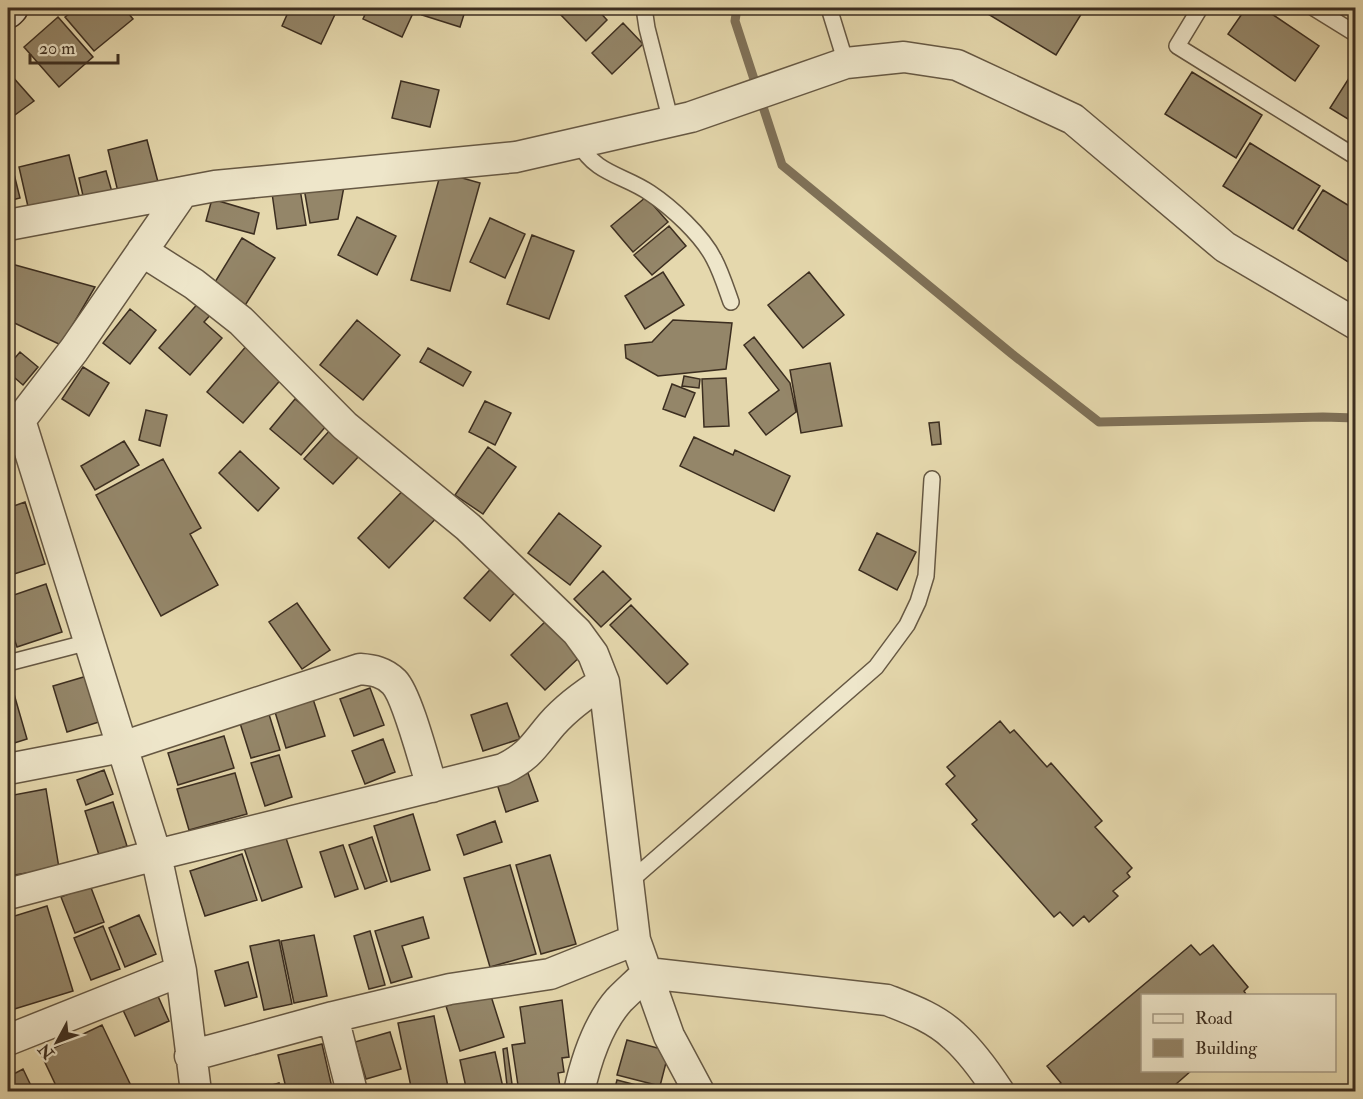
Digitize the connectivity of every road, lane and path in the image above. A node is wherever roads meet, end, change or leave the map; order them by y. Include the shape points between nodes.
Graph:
1 (11, 8) edge
2 (644, 8) edge
3 (829, 8) edge
4 (1200, 8) edge
5 (1314, 8) edge
6 (8, 11) edge
7 (1356, 34) edge
8 (846, 63) junction
9 (681, 120) junction
10 (579, 143) junction
11 (1356, 157) edge
12 (183, 192) junction
13 (8, 225) edge
14 (142, 251) junction
15 (731, 302) dead end
16 (1356, 324) edge
17 (14, 429) edge
18 (932, 479) dead end
19 (89, 642) junction
20 (8, 663) edge
21 (604, 682) junction
22 (122, 747) junction
23 (8, 769) edge
24 (432, 787) junction
25 (156, 855) junction
26 (628, 883) junction
27 (8, 894) edge
28 (635, 940) junction
29 (181, 971) junction
30 (647, 973) junction
31 (333, 1017) junction
32 (8, 1040) edge
33 (190, 1056) junction
34 (196, 1092) edge
35 (352, 1092) edge
36 (579, 1092) edge
37 (699, 1092) edge
38 (999, 1092) edge

1 - 6 main road
2 - 9 lane via 647,28
3 - 8 lane
4 - 11 lane via 1177,46
5 - 7 lane
8 - 9 street
8 - 16 street via 904,57 957,64 1073,119 1225,247
9 - 10 street
10 - 12 street via 516,157
10 - 15 lane via 594,163 648,192 689,227 714,258
12 - 13 street
12 - 14 street
14 - 17 street
14 - 21 street via 241,321 345,426 468,527 577,632 593,654
17 - 19 street
18 - 26 lane via 926,576 907,626 892,647 876,667
19 - 20 lane
19 - 22 street
21 - 24 street via 568,708 519,761 503,769
21 - 26 street
22 - 23 street
22 - 24 street via 360,669 373,670 386,675 401,691
22 - 25 street
24 - 25 street
25 - 27 street
25 - 29 street
26 - 28 street
28 - 30 street
28 - 31 street via 550,974 450,988
29 - 32 street
29 - 33 street
30 - 36 street via 618,1002 602,1027 586,1060
30 - 37 street via 669,1036
30 - 38 street via 887,1000 921,1013 954,1035
31 - 33 street
31 - 35 street
33 - 34 street

